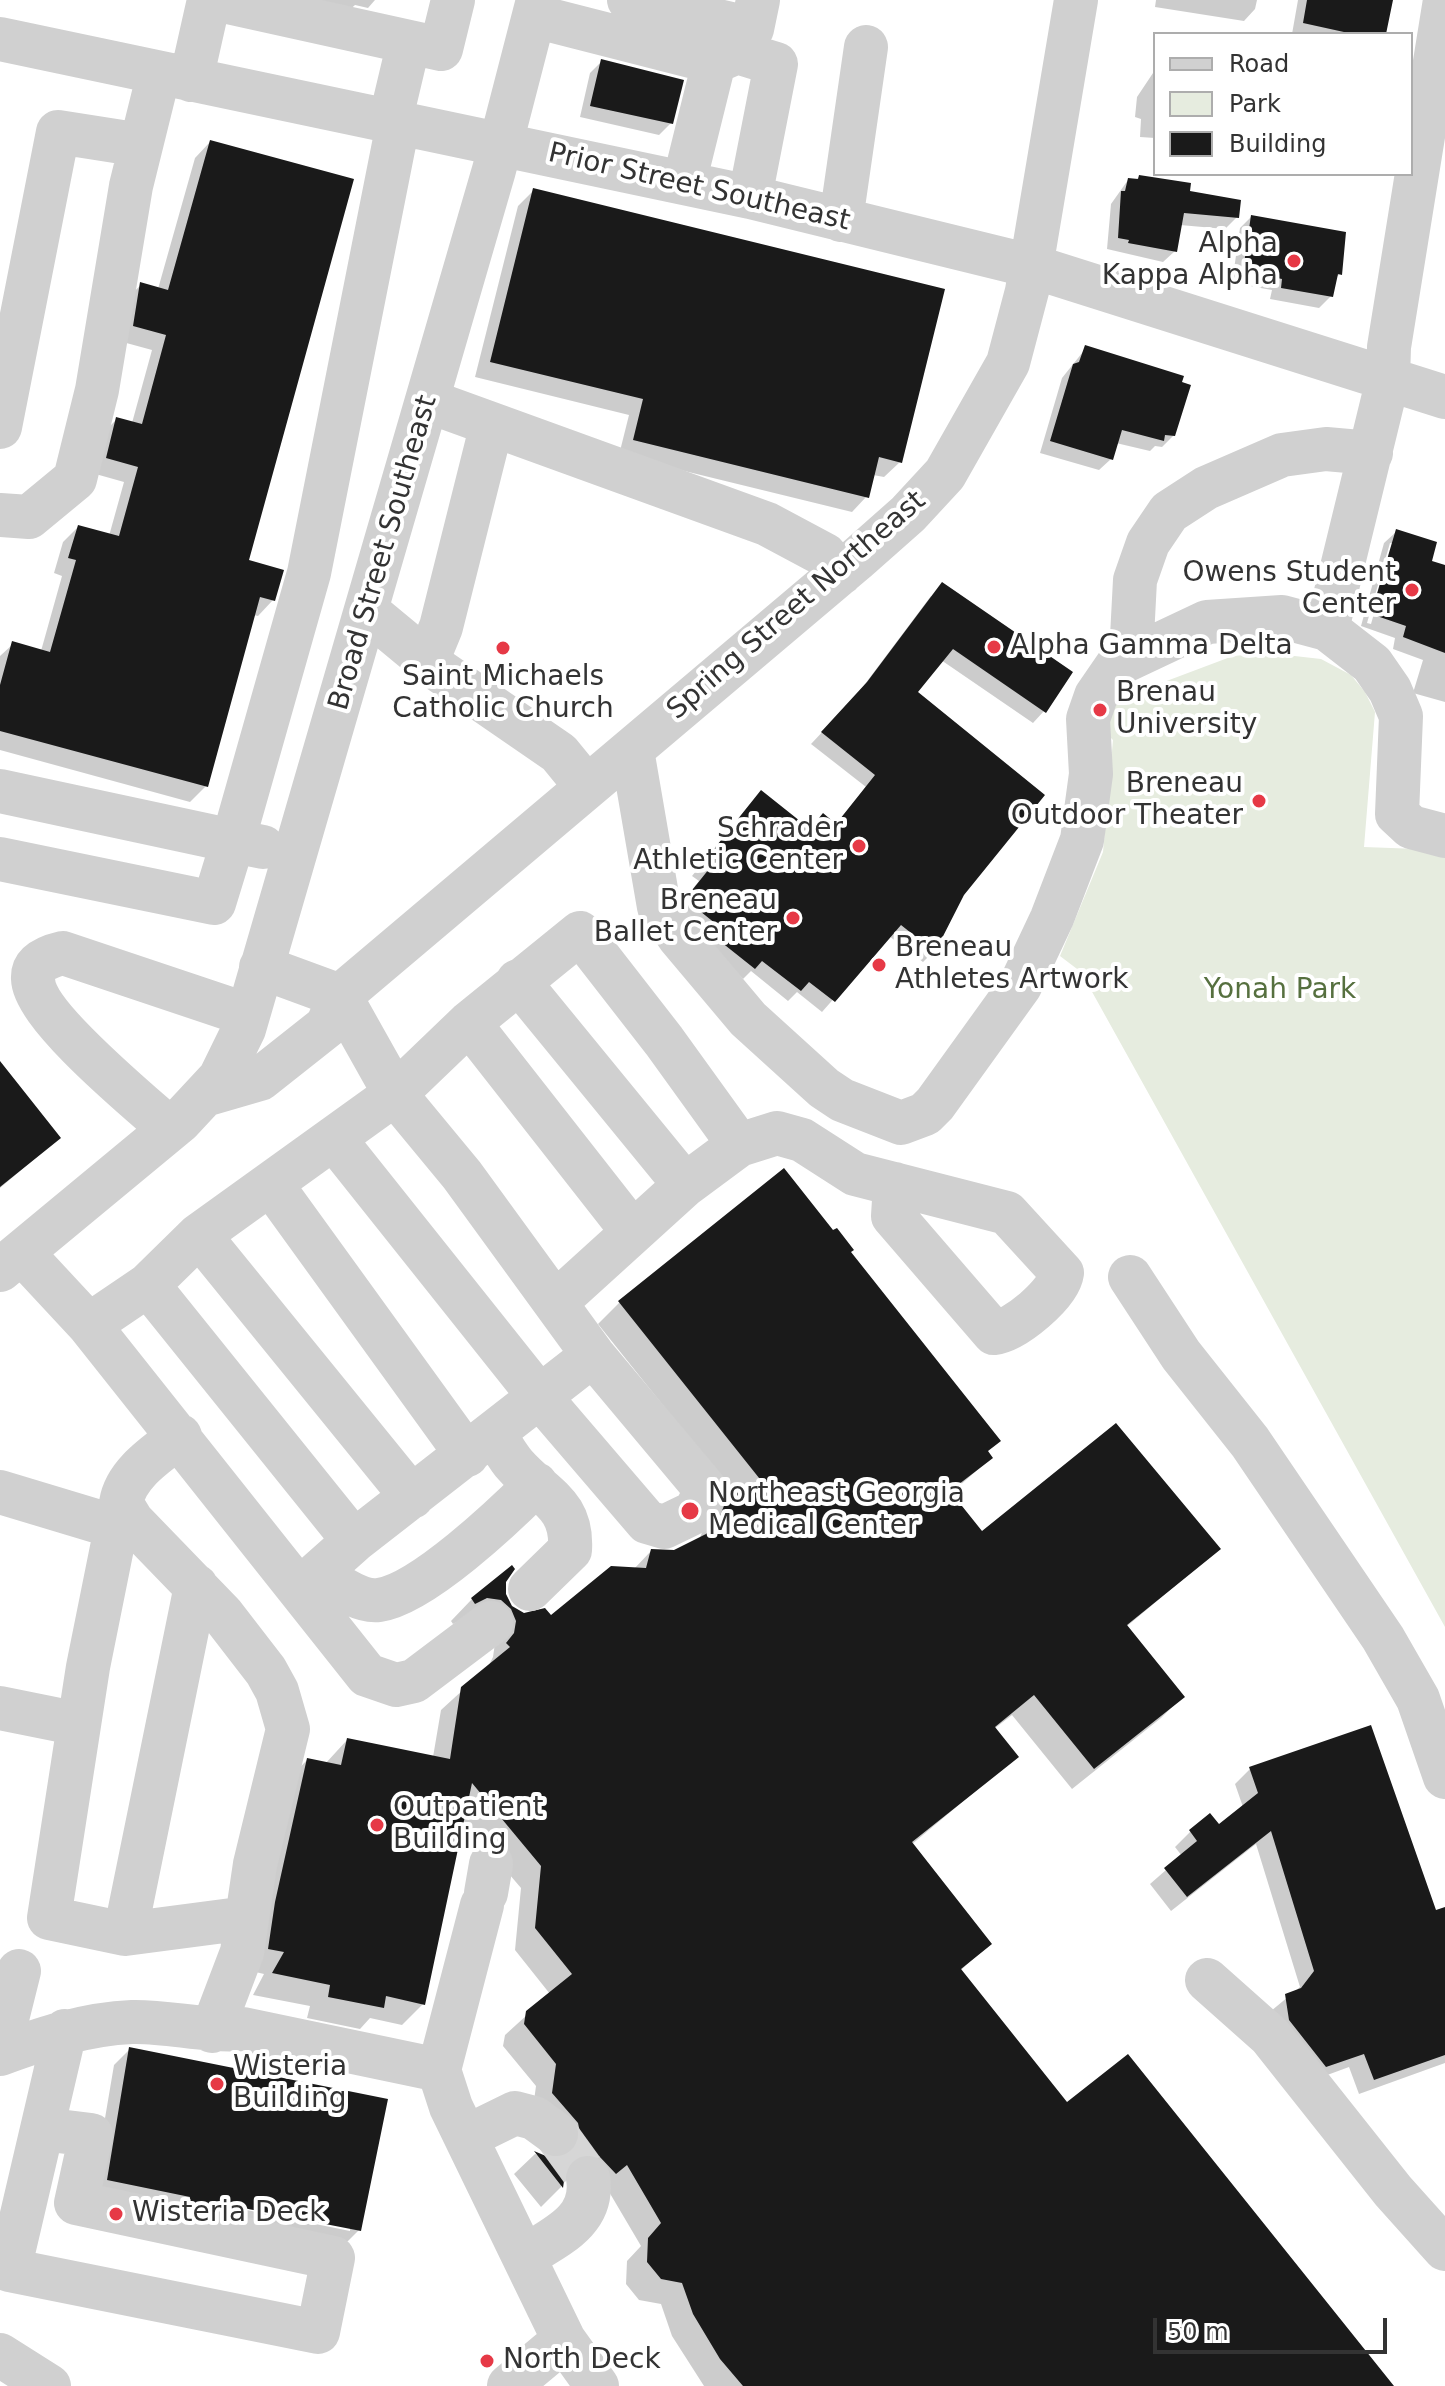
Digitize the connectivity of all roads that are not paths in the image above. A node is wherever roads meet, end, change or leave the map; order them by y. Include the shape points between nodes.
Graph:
1 (209, 0) edge
2 (219, 0) edge
3 (453, 0) edge
4 (629, 0) edge
5 (758, 0) edge
6 (1076, 0) edge
7 (1445, 0) edge
8 (536, 8) edge
9 (0, 39) edge
10 (409, 42) junction
11 (866, 47) dead end
12 (714, 62) junction
13 (175, 76) junction
14 (394, 123) junction
15 (501, 144) junction
16 (141, 145) junction
17 (684, 183) junction
18 (750, 197) junction
19 (841, 220) junction
20 (1031, 266) junction
21 (1388, 379) junction
22 (1445, 397) edge
23 (428, 401) junction
24 (492, 424) junction
25 (0, 427) edge
26 (1371, 453) junction
27 (0, 515) edge
28 (841, 573) junction
29 (367, 611) junction
30 (1327, 629) junction
31 (1131, 656) junction
32 (427, 661) junction
33 (632, 750) junction
34 (586, 786) junction
35 (0, 791) edge
36 (1445, 836) edge
37 (233, 841) junction
38 (295, 854) junction
39 (0, 859) edge
40 (261, 967) junction
41 (518, 981) junction
42 (340, 996) junction
43 (248, 1015) junction
44 (469, 1023) junction
45 (395, 1094) junction
46 (205, 1095) junction
47 (170, 1129) junction
48 (335, 1140) junction
49 (739, 1145) junction
50 (271, 1184) junction
51 (895, 1184) dead end
52 (685, 1185) junction
53 (632, 1231) junction
54 (199, 1235) junction
55 (11, 1262) edge
56 (1130, 1277) dead end
57 (148, 1285) junction
58 (555, 1303) junction
59 (89, 1325) junction
60 (593, 1355) junction
61 (539, 1396) junction
62 (180, 1436) junction
63 (480, 1444) junction
64 (536, 1484) junction
65 (0, 1492) edge
66 (412, 1497) junction
67 (118, 1515) junction
68 (354, 1541) junction
69 (309, 1581) junction
70 (196, 1586) junction
71 (530, 1589) dead end
72 (491, 1623) dead end
73 (0, 1708) edge
74 (79, 1724) junction
75 (1445, 1777) edge
76 (486, 1887) dead end
77 (247, 1918) junction
78 (125, 1934) junction
79 (19, 1971) dead end
80 (1207, 1980) dead end
81 (65, 2031) junction
82 (212, 2031) junction
83 (0, 2047) edge
84 (0, 2054) edge
85 (439, 2070) junction
86 (42, 2129) junction
87 (556, 2134) tunnel mouth
88 (466, 2137) junction
89 (588, 2178) dead end
90 (1445, 2249) edge
91 (524, 2257) junction
92 (564, 2340) junction
93 (0, 2355) edge
94 (49, 2386) edge
95 (509, 2386) edge
96 (597, 2386) edge

1 - 13 street
2 - 10 street
3 - 10 street via 441,49
4 - 5 street via 752,29
6 - 20 street, Spring Street Northeast
7 - 21 street
8 - 12 street
8 - 15 street, Broad Street Southeast
9 - 13 street, Prior Street Southeast
10 - 14 street
11 - 19 street
12 - 17 street
12 - 18 street via 737,52 776,64
13 - 14 street, Prior Street Southeast
13 - 16 street
14 - 15 street, Prior Street Southeast
14 - 37 street via 309,573
15 - 17 street, Prior Street Southeast
15 - 23 street, Broad Street Southeast
16 - 25 street via 58,132
16 - 27 street via 97,390 75,479 29,517
17 - 18 street, Prior Street Southeast
18 - 19 street, Prior Street Southeast
19 - 20 street, Prior Street Southeast
20 - 21 street, Prior Street Southeast
20 - 28 street, Spring Street Northeast via 1008,363 945,474
21 - 22 street, Prior Street Southeast
21 - 26 street
23 - 24 street
23 - 29 street, Broad Street Southeast
24 - 28 street via 767,524 825,555
24 - 32 street via 441,627
26 - 30 street
26 - 31 street via 1326,449 1282,455 1206,488 1169,512 1148,543 1135,580
28 - 33 street, Spring Street Northeast
29 - 32 street
29 - 38 street, Broad Street Southeast
30 - 31 street via 1282,617 1207,622
30 - 36 street via 1372,664 1401,716 1397,814 1411,827
31 - 33 street via 1108,673 1088,719 1091,774 1082,840 1020,986 935,1104 901,1123 842,1100 748,1019 679,937 659,907
32 - 34 street via 559,753
33 - 34 street, Spring Street Northeast
34 - 42 street, Spring Street Northeast
35 - 37 street
37 - 38 street
37 - 39 street via 214,903
38 - 40 street, Broad Street Southeast
40 - 42 street
40 - 43 street, Broad Street Southeast
41 - 44 street
41 - 49 street via 580,933
41 - 52 street
42 - 45 street
42 - 46 street, Spring Street Northeast via 327,1026 260,1079
43 - 46 street, Broad Street Southeast via 231,1058
43 - 47 street via 63,953 37,966 33,979 38,995 62,1029
44 - 45 street
44 - 53 street
45 - 48 street
45 - 58 street
46 - 47 street, Spring Street Northeast
47 - 55 street, Spring Street Northeast
48 - 50 street
48 - 61 street
49 - 51 street via 777,1133 802,1140 855,1174
49 - 52 street
50 - 54 street
50 - 63 street
52 - 53 street
53 - 58 street
54 - 57 street
54 - 66 street
55 - 59 street
56 - 75 street via 1383,1638 1418,1699
57 - 59 street
57 - 68 street
58 - 60 street
59 - 62 street
60 - 61 street
60 - 61 street via 706,1490 695,1512 664,1527 647,1522
61 - 63 street
62 - 67 street via 123,1488
62 - 69 street
63 - 64 street
63 - 66 street
64 - 69 street via 407,1592 376,1601
64 - 71 street via 565,1513 571,1527 570,1550
65 - 67 street
66 - 68 street
67 - 70 street via 132,1521
67 - 74 street
68 - 69 street
69 - 72 street via 367,1675 381,1683 414,1681
70 - 77 street via 266,1671 288,1729
70 - 78 street
73 - 74 street
74 - 78 street via 49,1918
76 - 85 street
77 - 78 street
77 - 82 street via 242,1952
79 - 83 street
80 - 90 street via 1270,2036
81 - 82 street via 134,2022
81 - 84 street
81 - 86 street
82 - 85 street via 243,2029
85 - 88 street
86 - 86 street via 9,2270 318,2332 333,2258 76,2203 91,2135
87 - 88 street via 534,2118 515,2113
88 - 91 street
89 - 91 street via 587,2209 567,2230
91 - 92 street
92 - 95 street
92 - 96 street
93 - 94 street

